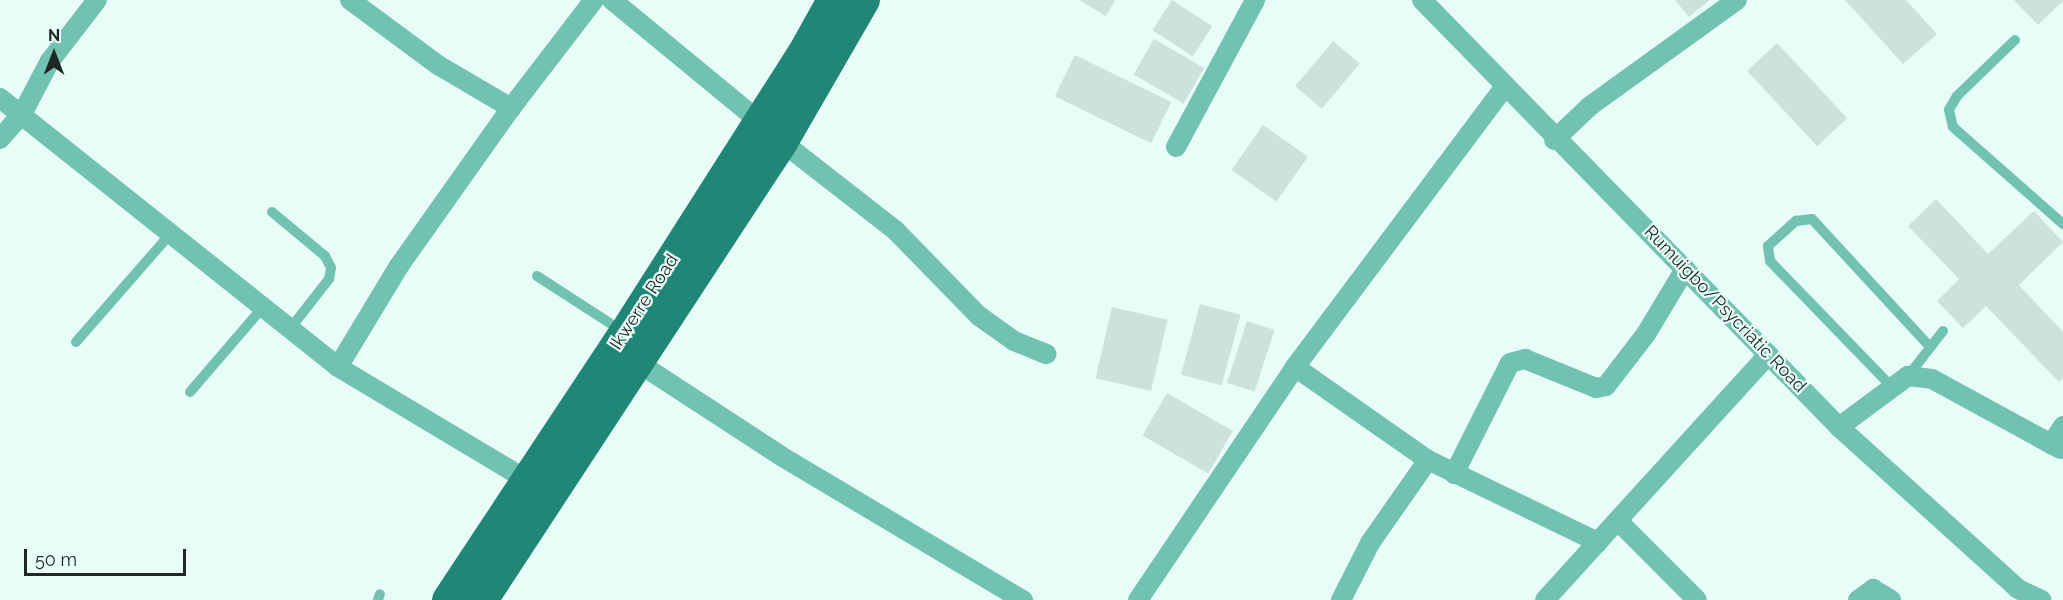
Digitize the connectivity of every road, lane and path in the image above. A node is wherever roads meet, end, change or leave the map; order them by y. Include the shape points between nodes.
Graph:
1 (97, 0) edge
2 (350, 0) edge
3 (594, 0) edge
4 (612, 0) edge
5 (833, 0) edge
6 (864, 0) edge
7 (1255, 0) edge
8 (1422, 0) edge
9 (1737, 0) edge
10 (2015, 40) dead end
11 (1505, 86) junction
12 (0, 98) edge
13 (511, 108) junction
14 (22, 114) junction
15 (759, 121) junction
16 (0, 139) edge
17 (1554, 140) junction
18 (782, 142) junction
19 (1176, 147) dead end
20 (272, 212) dead end
21 (2063, 224) edge
22 (171, 233) junction
23 (1685, 269) junction
24 (537, 276) dead end
25 (263, 307) junction
26 (290, 329) junction
27 (1943, 331) dead end
28 (625, 333) junction
29 (76, 342) dead end
30 (1930, 347) junction
31 (1046, 354) dead end
32 (1768, 355) junction
33 (637, 362) junction
34 (338, 367) junction
35 (1295, 367) junction
36 (1899, 381) junction
37 (190, 392) dead end
38 (2063, 426) edge
39 (1839, 427) junction
40 (2057, 447) edge
41 (1428, 460) junction
42 (1454, 474) junction
43 (527, 480) junction
44 (1619, 522) junction
45 (1598, 542) junction
46 (2016, 595) edge
47 (448, 600) edge
48 (482, 600) edge
49 (1023, 600) edge
50 (1138, 600) edge
51 (1341, 600) edge
52 (1545, 600) edge
53 (1696, 600) edge
54 (1858, 600) edge
55 (1891, 600) edge
56 (2042, 600) edge

1 - 14 street via 50,61
2 - 13 street via 438,65
3 - 13 street
4 - 15 street
5 - 15 main road, Ikwerre Road
6 - 18 main road, Ikwerre Road
7 - 19 street
8 - 11 street, Rumuigbo/Psycriatic Road
9 - 17 street via 1590,106
10 - 21 lane via 1957,96 1949,110 1953,127
11 - 17 street, Rumuigbo/Psycriatic Road
11 - 35 street
12 - 14 street
13 - 34 street via 399,266
14 - 16 street
14 - 22 street
15 - 28 main road, Ikwerre Road
17 - 23 street, Rumuigbo/Psycriatic Road
18 - 31 street via 896,230 979,316 1014,341
18 - 33 main road, Ikwerre Road
20 - 26 lane via 325,256 331,268 328,279
22 - 25 street
22 - 29 lane
23 - 32 street, Rumuigbo/Psycriatic Road
23 - 42 street via 1646,334 1606,386 1596,388 1525,359 1510,363
24 - 28 lane
25 - 26 street
25 - 37 lane
26 - 34 street
27 - 30 lane
28 - 43 main road, Ikwerre Road
30 - 36 lane
30 - 36 lane via 1812,219 1796,221 1768,246 1770,261
32 - 39 street, Rumuigbo/Psycriatic Road
32 - 44 street
33 - 48 main road, Ikwerre Road
33 - 49 street via 781,456
34 - 43 street
35 - 41 street
35 - 50 street
36 - 39 street
36 - 40 street via 1932,379
38 - 40 street
39 - 46 street, Rumuigbo/Psycriatic Road
41 - 42 street
41 - 51 street via 1370,543
42 - 45 street
43 - 47 main road, Ikwerre Road
44 - 45 street
44 - 53 street
45 - 52 street
46 - 56 street, Rumuigbo/Psycriatic Road
54 - 55 street via 1873,589

